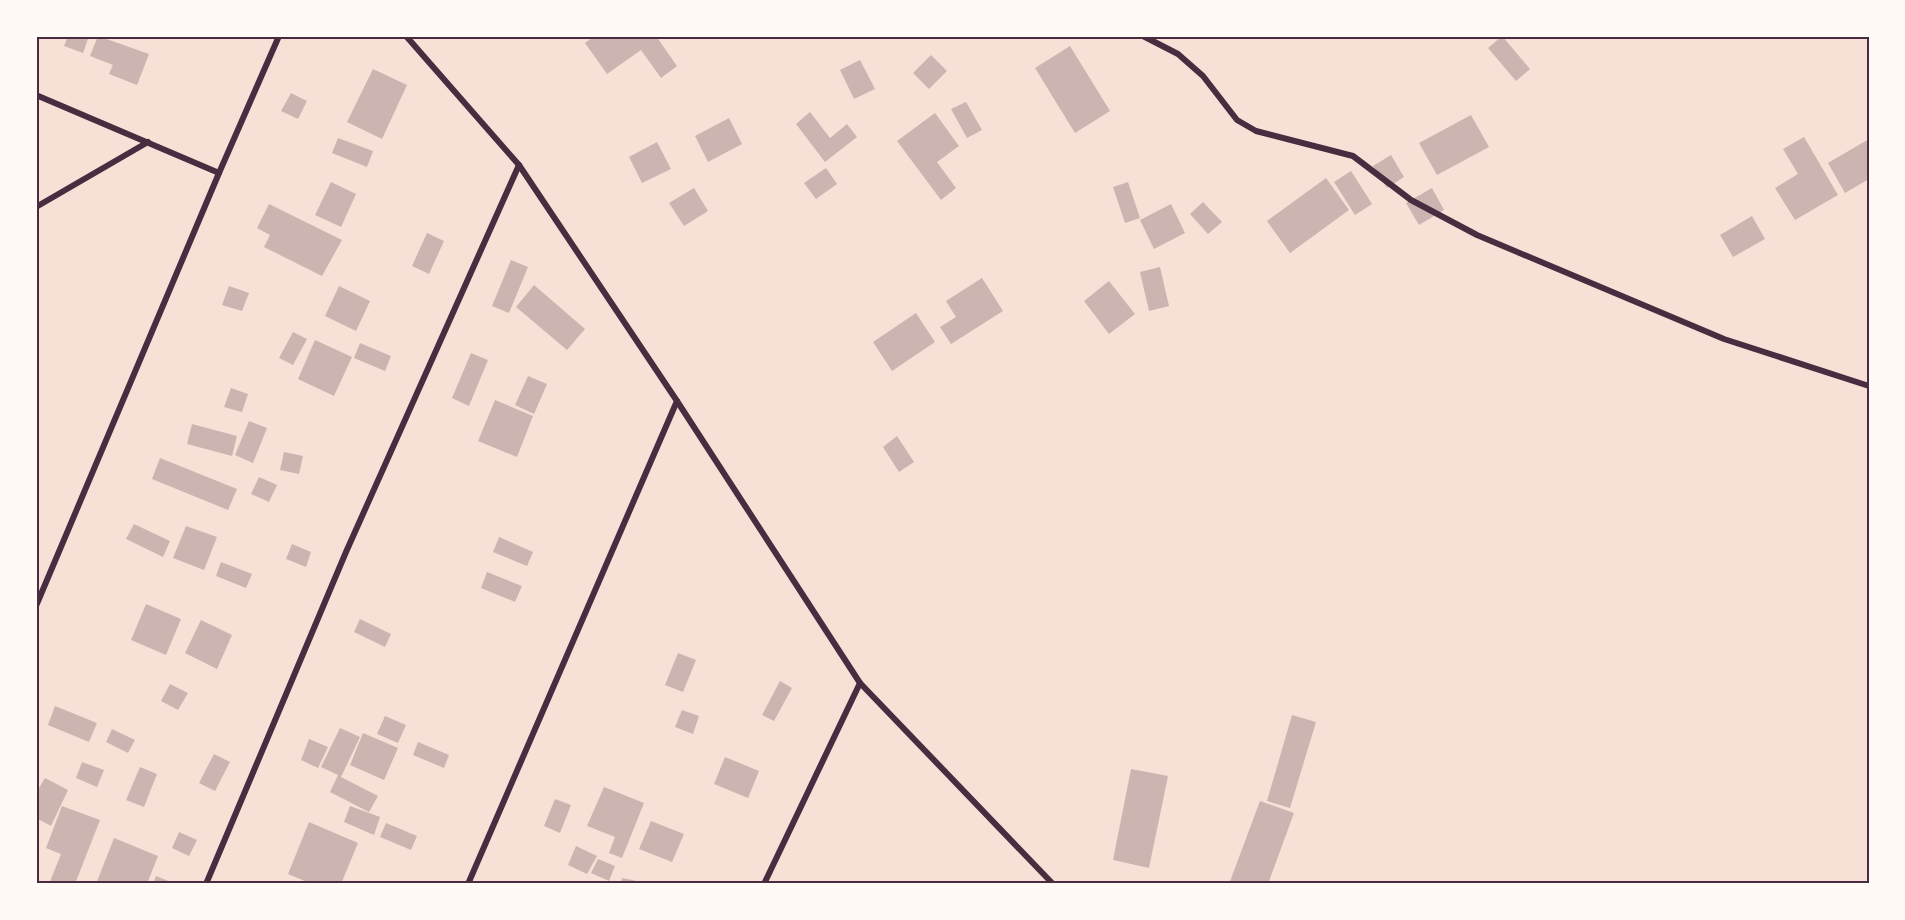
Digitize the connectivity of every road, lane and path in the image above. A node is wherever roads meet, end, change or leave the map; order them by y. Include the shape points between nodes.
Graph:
1 (279, 36) edge
2 (406, 36) edge
3 (1143, 36) edge
4 (36, 95) edge
5 (148, 142) junction
6 (519, 165) junction
7 (219, 173) junction
8 (36, 207) edge
9 (1869, 387) edge
10 (677, 401) junction
11 (36, 606) edge
12 (860, 683) junction
13 (206, 884) edge
14 (468, 884) edge
15 (764, 884) edge
16 (1053, 884) edge

1 - 7 street
2 - 6 street
3 - 9 street via 1178,54 1203,76 1237,120 1256,130 1353,156 1411,200 1477,235 1724,339
4 - 5 street
5 - 7 street
5 - 8 street
6 - 10 street
6 - 13 street via 346,552
7 - 11 street
10 - 12 street
10 - 14 street
12 - 15 street
12 - 16 street

